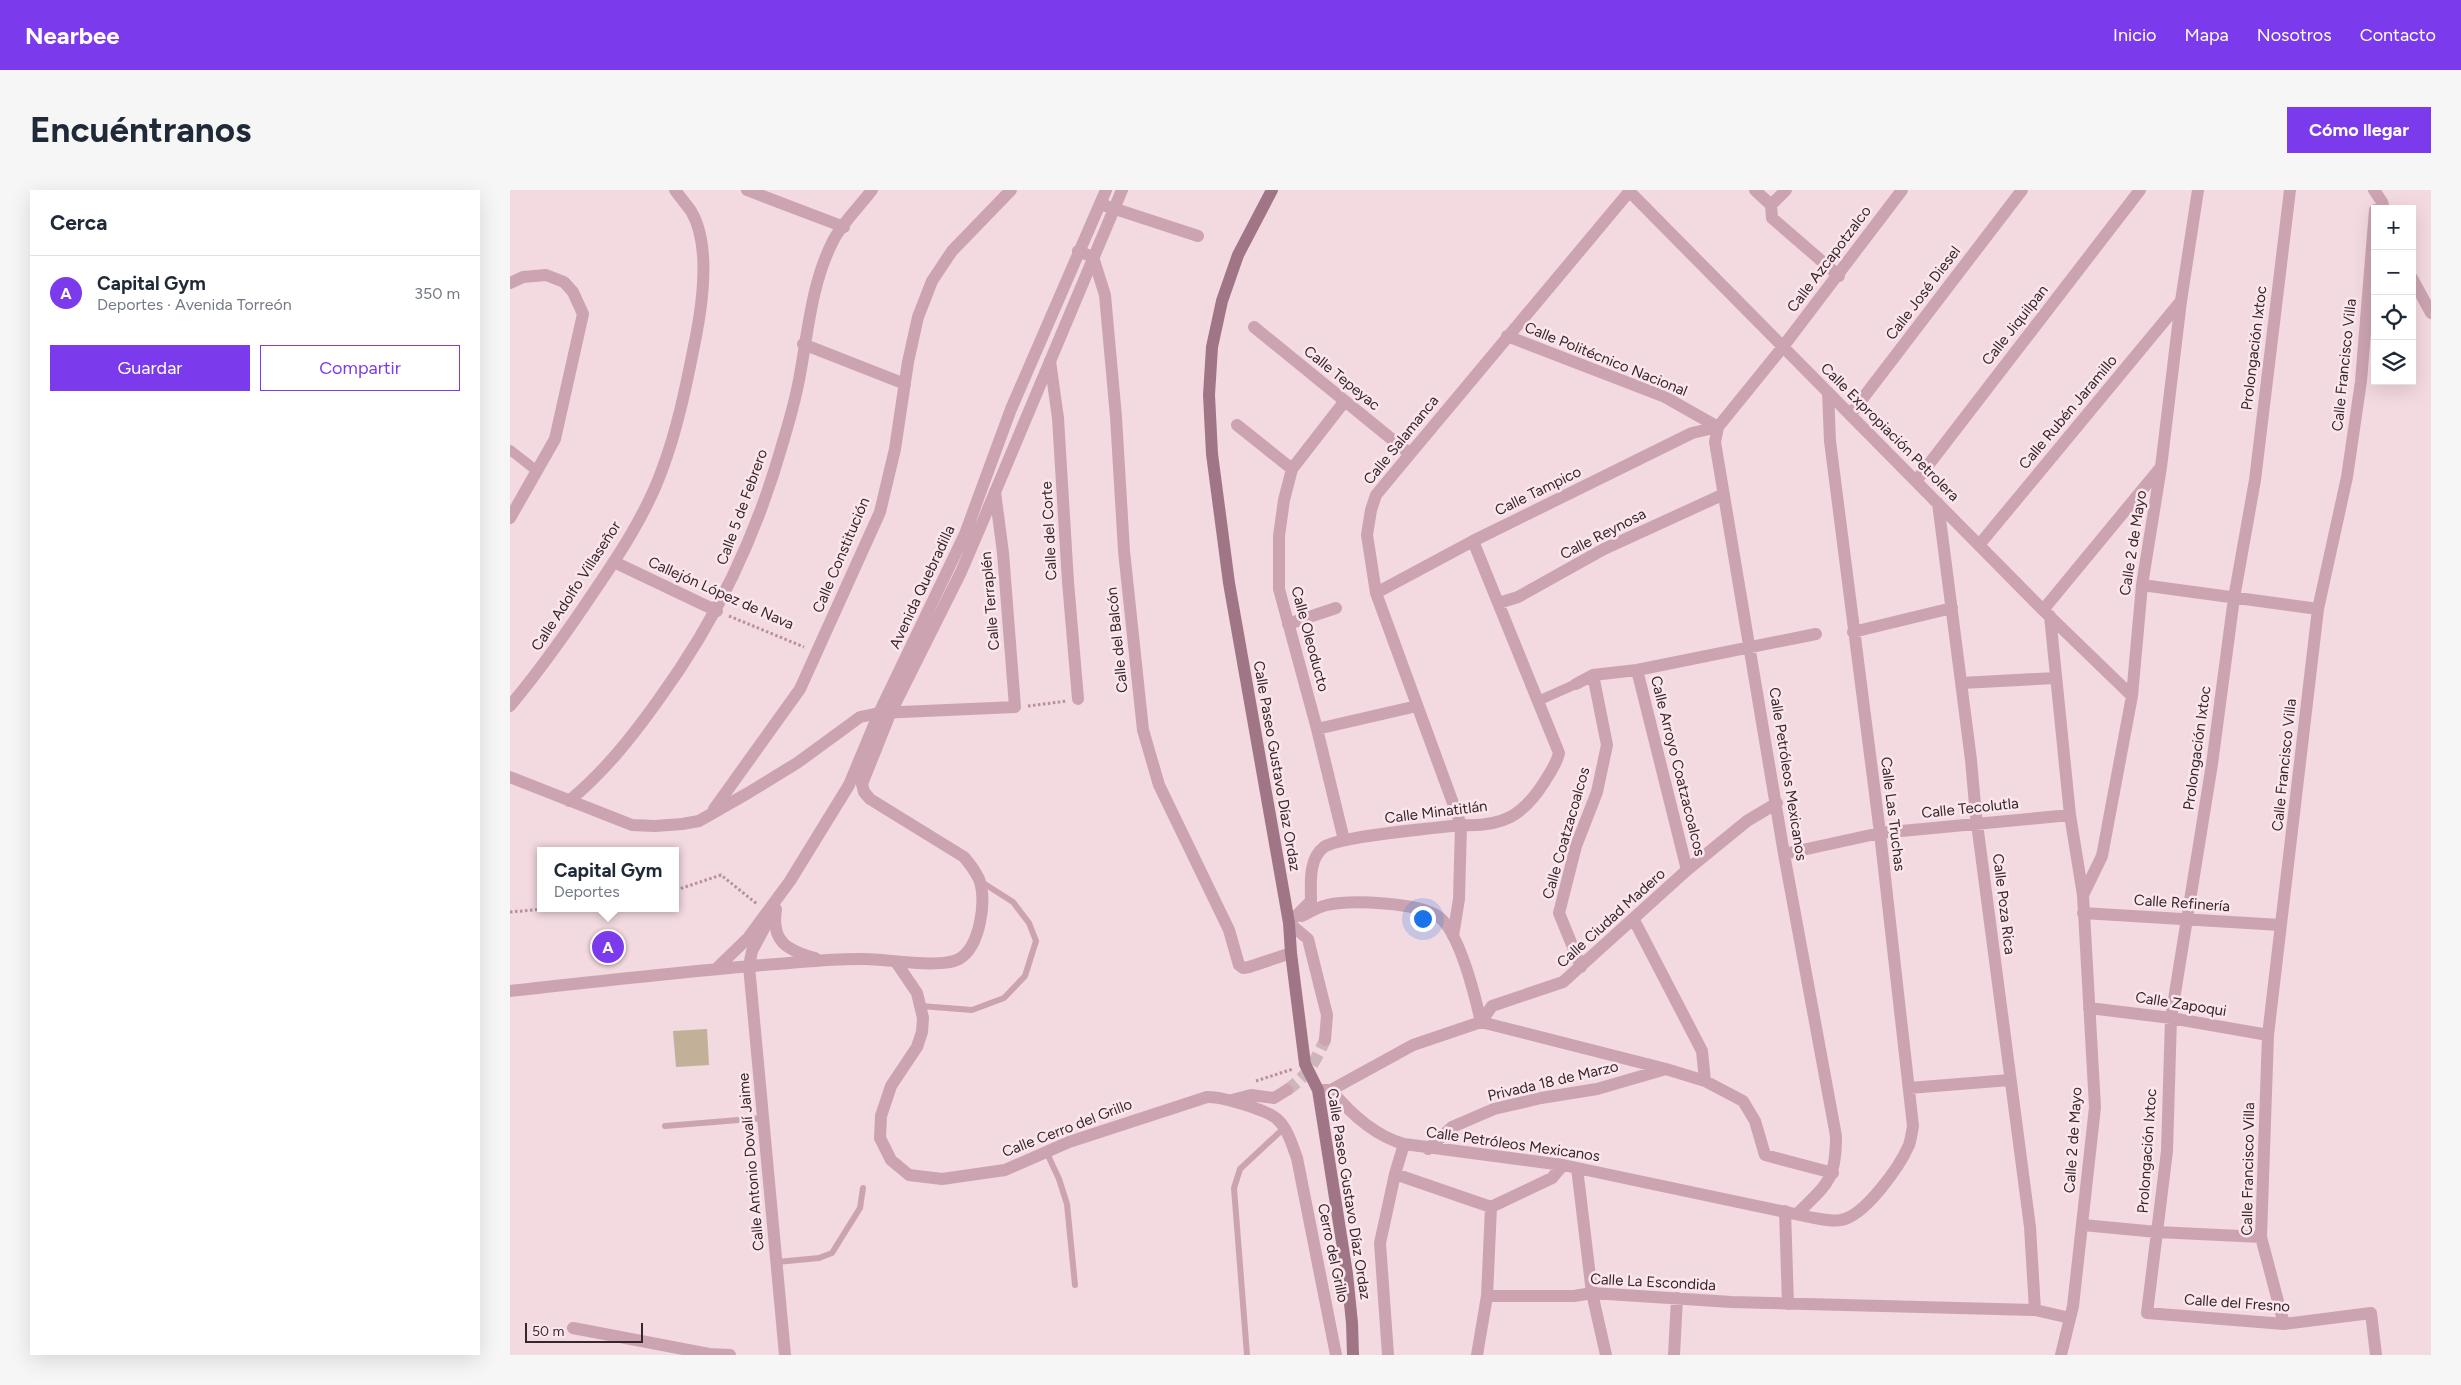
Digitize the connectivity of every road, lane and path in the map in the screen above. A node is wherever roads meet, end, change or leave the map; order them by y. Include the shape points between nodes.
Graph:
1 (675, 190) edge
2 (747, 190) edge
3 (872, 190) edge
4 (1011, 190) edge
5 (1106, 190) edge
6 (1122, 190) edge
7 (1272, 190) edge
8 (1756, 190) edge
9 (1786, 190) edge
10 (1902, 190) edge
11 (2022, 190) edge
12 (2140, 190) edge
13 (2198, 190) edge
14 (2290, 190) edge
15 (2370, 190) edge
16 (2374, 190) edge
17 (1628, 191) edge
18 (1100, 204) junction
19 (1771, 204) junction
20 (2374, 205) edge
21 (2383, 205) edge
22 (1114, 208) junction
23 (844, 227) junction
24 (1198, 236) dead end
25 (2372, 250) edge
26 (1078, 251) junction
27 (1094, 257) junction
28 (1838, 276) junction
29 (510, 283) edge
30 (2416, 285) edge
31 (2181, 301) junction
32 (2431, 313) edge
33 (1254, 327) dead end
34 (1507, 336) junction
35 (804, 344) junction
36 (1782, 348) junction
37 (1050, 362) junction
38 (905, 384) junction
39 (1828, 392) junction
40 (1344, 402) junction
41 (1850, 415) junction
42 (1237, 425) dead end
43 (1718, 427) junction
44 (510, 450) edge
45 (1410, 454) junction
46 (2161, 467) junction
47 (1292, 469) junction
48 (537, 471) junction
49 (1916, 480) junction
50 (995, 492) junction
51 (1722, 495) junction
52 (1938, 503) junction
53 (510, 518) edge
54 (1473, 541) junction
55 (1979, 545) junction
56 (614, 562) junction
57 (2142, 586) junction
58 (1376, 593) junction
59 (2234, 598) junction
60 (1499, 603) junction
61 (1336, 608) dead end
62 (1952, 608) junction
63 (2318, 609) junction
64 (717, 611) junction
65 (2046, 613) junction
66 (1288, 624) junction
67 (1853, 632) junction
68 (1816, 634) dead end
69 (1750, 647) junction
70 (816, 652) junction
71 (1637, 670) junction
72 (1593, 675) junction
73 (2055, 678) junction
74 (1961, 683) junction
75 (1576, 684) joint
76 (2132, 696) junction
77 (1078, 699) joint
78 (1540, 700) junction
79 (510, 706) edge
80 (1417, 706) junction
81 (1015, 707) junction
82 (884, 714) junction
83 (1317, 729) junction
84 (510, 777) edge
85 (569, 801) junction
86 (1777, 803) junction
87 (711, 814) junction
88 (2070, 814) junction
89 (1977, 823) junction
90 (1460, 825) junction
91 (1880, 833) junction
92 (1344, 840) junction
93 (1784, 854) junction
94 (1687, 870) junction
95 (979, 880) junction
96 (679, 889) edge
97 (2083, 895) junction
98 (537, 910) edge
99 (771, 910) junction
100 (510, 912) edge
101 (2083, 913) junction
102 (2187, 919) junction
103 (1634, 920) junction
104 (1289, 923) junction
105 (2280, 925) junction
106 (1453, 936) junction
107 (1291, 954) junction
108 (826, 960) junction
109 (896, 962) junction
110 (749, 966) junction
111 (1581, 967) junction
112 (716, 968) junction
113 (510, 992) edge
114 (921, 1006) junction
115 (2089, 1008) junction
116 (2171, 1018) junction
117 (1481, 1022) junction
118 (2268, 1035) junction
119 (1325, 1040) tunnel mouth
120 (1305, 1064) junction
121 (1666, 1069) junction
122 (2010, 1080) junction
123 (1705, 1081) junction
124 (1253, 1083) dead end
125 (1909, 1088) junction
126 (1287, 1090) tunnel mouth
127 (1324, 1090) junction
128 (1232, 1100) junction
129 (764, 1118) junction
130 (665, 1126) dead end
131 (1284, 1128) junction
132 (1404, 1144) junction
133 (1428, 1149) junction
134 (1046, 1151) junction
135 (1297, 1158) joint
136 (1563, 1165) junction
137 (1577, 1168) junction
138 (1833, 1173) junction
139 (1395, 1174) junction
140 (863, 1188) dead end
141 (1491, 1207) junction
142 (1791, 1213) junction
143 (1848, 1218) joint
144 (2083, 1225) junction
145 (2157, 1232) junction
146 (2261, 1237) junction
147 (776, 1262) junction
148 (1075, 1285) dead end
149 (1592, 1293) junction
150 (1487, 1296) junction
151 (1677, 1298) junction
152 (1788, 1304) junction
153 (2040, 1312) junction
154 (2147, 1312) joint
155 (2070, 1318) junction
156 (2284, 1324) junction
157 (573, 1328) dead end
158 (730, 1355) edge
159 (785, 1355) edge
160 (1247, 1355) edge
161 (1336, 1355) edge
162 (1353, 1355) edge
163 (1388, 1355) edge
164 (1478, 1355) edge
165 (1606, 1355) edge
166 (1674, 1355) edge
167 (2061, 1355) edge
168 (2376, 1355) edge

1 - 56 street, Calle Adolfo Villaseñor via 691,212 701,246 700,315 688,378 662,471
2 - 23 street
3 - 23 street, Calle 5 de Febrero
4 - 38 street, Calle Constitución via 952,251 932,281 918,317
5 - 18 street, Avenida Quebradilla
6 - 22 street, Avenida Quebradilla
7 - 104 main road, Calle Paseo Gustavo Díaz Ordaz via 1238,255 1222,300 1212,347 1209,395 1212,454 1229,583
8 - 19 street
9 - 19 street
10 - 28 street, Calle Azcapotzalco
11 - 41 street, Calle José Diesel
12 - 49 street, Calle Jiquilpan
13 - 31 street, Calle 2 de Mayo
14 - 59 street, Prolongación Ixtoc via 2255,480
15 - 20 street, Calle Francisco Villa
16 - 21 street
17 - 34 street, Calle Salamanca
17 - 36 street, Calle Expropiación Petrolera
18 - 22 street
18 - 26 street, Avenida Quebradilla
19 - 28 street via 1772,218
22 - 24 street
22 - 27 street, Avenida Quebradilla
23 - 35 street, Calle 5 de Febrero via 834,240 818,277
25 - 63 street, Calle Francisco Villa via 2361,381 2347,477
26 - 27 street
26 - 82 street, Avenida Quebradilla via 1011,410 965,534
27 - 37 street, Avenida Quebradilla
27 - 107 street, Calle del Balcón via 1105,296 1124,550 1143,730 1159,785 1229,930 1239,965 1250,968
28 - 36 street, Calle Azcapotzalco
29 - 48 street via 523,277 546,275 564,282 573,292 583,314 555,439
30 - 32 street
31 - 46 street, Calle 2 de Mayo
31 - 55 street, Calle Rubén Jaramillo
33 - 40 street, Calle Tepeyac
34 - 43 street, Calle Politécnico Nacional via 1664,397
34 - 45 street, Calle Salamanca
35 - 38 street
35 - 64 street, Calle 5 de Febrero via 799,380 764,503
36 - 39 street, Calle Expropiación Petrolera
36 - 43 street
37 - 50 street, Avenida Quebradilla
37 - 77 street, Calle del Corte via 1058,418
38 - 70 street, Calle Constitución via 896,449 880,512
39 - 41 street, Calle Expropiación Petrolera
39 - 67 street, Calle Las Truchas via 1830,441
40 - 45 street, Calle Tepeyac
40 - 47 street, Calle Oleoducto
41 - 49 street, Calle Expropiación Petrolera
42 - 47 street
43 - 51 street, Calle Petróleos Mexicanos via 1715,442
43 - 54 street, Calle Tampico via 1692,433
44 - 48 street
45 - 58 street, Calle Salamanca via 1376,495 1371,510 1367,535
46 - 57 street, Calle 2 de Mayo
46 - 65 street
47 - 66 street, Calle Oleoducto via 1279,536 1279,589
48 - 53 street
49 - 52 street, Calle Expropiación Petrolera
50 - 81 street, Calle Terraplén
50 - 82 street, Avenida Quebradilla via 961,572
51 - 60 street, Calle Reynosa via 1604,549 1518,597
51 - 69 street, Calle Petróleos Mexicanos
52 - 55 street, Calle Expropiación Petrolera
52 - 62 street, Calle Poza Rica
54 - 58 street, Calle Tampico
54 - 60 street, Calle Minatitlán
55 - 65 street, Calle Expropiación Petrolera
56 - 64 street, Callejón López de Nava
56 - 79 street, Calle Adolfo Villaseñor via 566,634
57 - 59 street
57 - 76 street, Calle 2 de Mayo
58 - 80 street, Calle Salamanca
59 - 63 street
59 - 102 street, Prolongación Ixtoc
60 - 78 street, Calle Minatitlán
61 - 66 street
62 - 67 street
62 - 74 street, Calle Poza Rica
63 - 105 street, Calle Francisco Villa via 2292,847
64 - 70 path, Callejón López de Nava
64 - 85 street, Calle 5 de Febrero via 626,745
65 - 73 street, Calle 2 de Mayo
65 - 76 street, Calle Expropiación Petrolera
66 - 83 street, Calle Oleoducto
67 - 91 street, Calle Las Truchas
68 - 69 street
69 - 71 street
69 - 86 street, Calle Petróleos Mexicanos
70 - 87 street, Calle Constitución via 800,689
71 - 72 street
71 - 94 street, Calle Arroyo Coatzacoalcos
72 - 75 street
72 - 111 street, Calle Coatzacoalcos via 1606,745 1597,792 1576,846 1559,912
73 - 74 street
73 - 88 street, Calle 2 de Mayo
74 - 89 street, Calle Poza Rica
75 - 78 street
76 - 97 street, Calle 2 de Mayo via 2102,856
77 - 81 path
78 - 90 street, Calle Minatitlán via 1559,753 1538,792 1523,811 1509,818 1476,826
80 - 83 street
80 - 90 street, Calle Salamanca
81 - 82 street
82 - 87 street via 860,717 797,763
82 - 95 street, Avenida Quebradilla via 862,789 870,799 964,857
82 - 99 street, Avenida Quebradilla via 849,785
83 - 92 street, Calle Oleoducto
84 - 85 street
85 - 87 street via 632,825 682,824
86 - 93 street, Calle Petróleos Mexicanos
86 - 94 street, Calle Ciudad Madero via 1747,821
88 - 89 street, Calle Tecolutla
88 - 97 street, Calle 2 de Mayo
89 - 91 street, Calle Tecolutla
89 - 122 street, Calle Poza Rica
90 - 92 street, Calle Minatitlán
90 - 106 street, Calle Salamanca via 1459,899
91 - 93 street, Calle Tecolutla
91 - 125 street, Calle Las Truchas
92 - 104 street, Calle Minatitlán via 1324,846 1320,851 1311,872 1311,901
93 - 138 street, Calle Petróleos Mexicanos via 1836,1136
94 - 103 street, Calle Ciudad Madero
95 - 109 street via 982,893 980,922 970,950 948,964
95 - 114 lane via 1013,902 1029,923 1036,941 1025,976 1004,998 972,1010
96 - 99 path via 721,875
97 - 101 street, Calle 2 de Mayo
98 - 100 path
99 - 108 street via 773,925 784,944 797,953
99 - 110 street via 752,951
99 - 112 street, Avenida Quebradilla via 748,938
101 - 102 street, Calle Refinería
101 - 115 street, Calle 2 de Mayo
102 - 105 street, Calle Refinería
102 - 116 street, Prolongación Ixtoc
103 - 111 street, Calle Ciudad Madero
103 - 123 street via 1702,1051
104 - 106 street via 1329,905 1380,902 1439,917
104 - 107 main road, Calle Paseo Gustavo Díaz Ordaz
104 - 119 street via 1308,939 1327,1015
105 - 118 street, Calle Francisco Villa
106 - 117 street via 1466,967
107 - 120 main road, Calle Paseo Gustavo Díaz Ordaz
108 - 109 street
108 - 110 street
109 - 114 street, Calle Cerro del Grillo via 917,993
110 - 112 street
110 - 129 street, Calle Antonio Dovalí Jaime
111 - 117 street, Calle Ciudad Madero via 1557,985 1492,1006
112 - 113 street
114 - 134 street, Calle Cerro del Grillo via 922,1032 918,1047 891,1086 881,1116 880,1138 891,1160 909,1175 942,1179 1005,1170
115 - 116 street, Calle Zapoqui
115 - 144 street, Calle 2 de Mayo via 2095,1107
116 - 118 street, Calle Zapoqui
116 - 145 street, Prolongación Ixtoc via 2167,1152
117 - 121 street
117 - 127 street, Calle Ciudad Madero via 1414,1046
118 - 146 street, Calle Francisco Villa
120 - 124 path
120 - 127 main road, Calle Paseo Gustavo Díaz Ordaz
121 - 123 street
121 - 133 street, Privada 18 de Marzo via 1597,1089 1494,1109 1452,1127
122 - 125 street
122 - 153 street, Calle Poza Rica
123 - 138 street via 1743,1101 1755,1121 1765,1155
125 - 143 street, Calle Las Truchas via 1910,1144 1875,1197
126 - 128 street via 1274,1098 1252,1096
127 - 132 street, Calle Petróleos Mexicanos via 1390,1140
127 - 162 main road, Calle Paseo Gustavo Díaz Ordaz via 1347,1274
128 - 131 street, Calle Cerro del Grillo via 1276,1118
128 - 134 street, Calle Cerro del Grillo via 1218,1096 1198,1099
129 - 130 lane
129 - 147 street, Calle Antonio Dovalí Jaime
131 - 135 street, Calle Cerro del Grillo
131 - 160 lane via 1240,1169 1234,1188
132 - 133 street, Calle Petróleos Mexicanos
132 - 139 street
133 - 136 street, Calle Petróleos Mexicanos
134 - 148 lane via 1060,1179 1066,1204
135 - 161 street, Cerro del Grillo
136 - 137 street, Calle Petróleos Mexicanos
136 - 141 street via 1552,1178
137 - 142 street, Calle Petróleos Mexicanos
137 - 149 street
138 - 142 street, Calle Petróleos Mexicanos via 1823,1188
139 - 141 street
139 - 163 street via 1380,1243
140 - 147 lane via 860,1208 832,1253 819,1258
141 - 150 street
142 - 143 street, Calle Petróleos Mexicanos via 1840,1220
142 - 152 street
144 - 145 street
144 - 155 street, Calle 2 de Mayo
145 - 146 street
145 - 154 street, Prolongación Ixtoc
146 - 156 street, Calle Francisco Villa
147 - 159 street, Calle Antonio Dovalí Jaime
149 - 150 street, Calle La Escondida
149 - 151 street, Calle La Escondida
149 - 165 street
150 - 164 street
151 - 152 street, Calle La Escondida
151 - 166 street
152 - 153 street, Calle La Escondida
153 - 155 street, Calle La Escondida
154 - 156 street, Calle del Fresno
155 - 167 street, Calle 2 de Mayo
156 - 168 street, Calle del Fresno via 2371,1313
157 - 158 street via 709,1354

